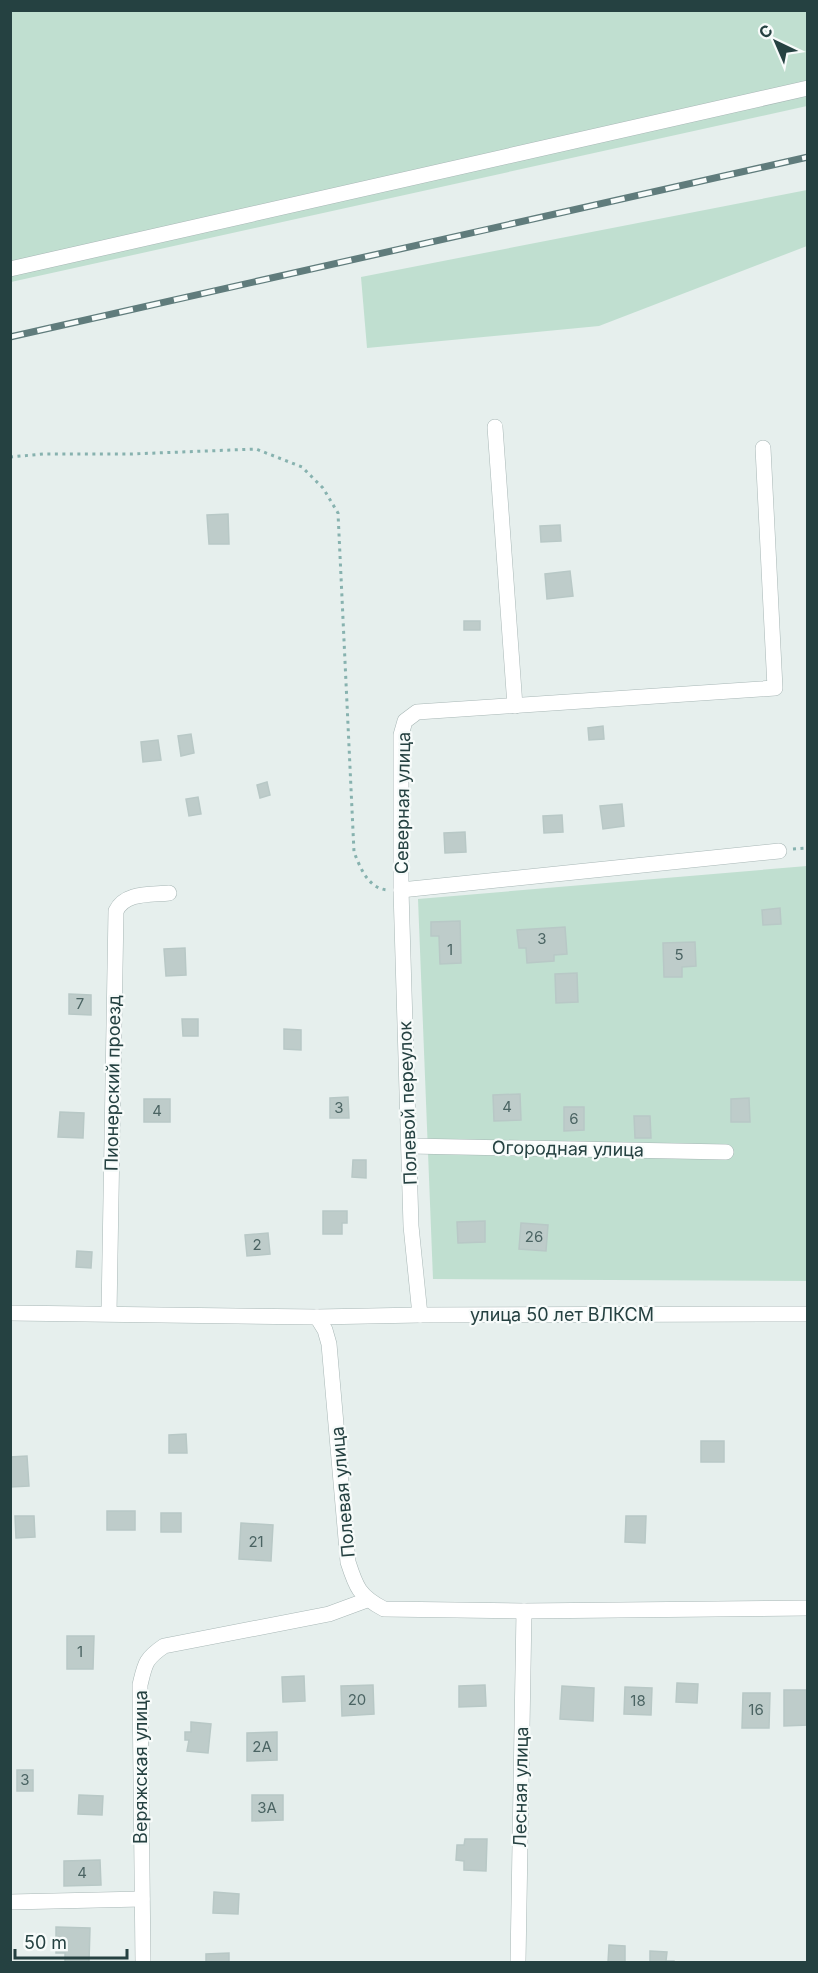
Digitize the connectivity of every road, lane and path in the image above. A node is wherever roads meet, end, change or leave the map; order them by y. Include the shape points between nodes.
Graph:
1 (807, 88) edge
2 (10, 269) edge
3 (495, 427) dead end
4 (763, 448) dead end
5 (10, 457) edge
6 (515, 706) junction
7 (779, 851) dead end
8 (401, 890) junction
9 (169, 893) dead end
10 (410, 1146) junction
11 (726, 1152) dead end
12 (10, 1313) edge
13 (109, 1313) junction
14 (807, 1314) edge
15 (420, 1315) junction
16 (316, 1317) junction
17 (367, 1600) junction
18 (807, 1608) edge
19 (524, 1611) junction
20 (142, 1899) junction
21 (10, 1902) edge
22 (143, 1962) edge
23 (518, 1962) edge

1 - 2 street
3 - 6 street
4 - 6 street, Северная улица via 775,688
5 - 8 path via 256,449 302,466 323,488 338,513 354,852 364,876 382,890
6 - 8 street, Северная улица via 417,712 405,721 401,735
7 - 8 street
8 - 10 street, Полевой переулок
9 - 13 street, Пионерский проезд via 125,899 116,911
10 - 11 street, Огородная улица
10 - 15 street, Полевой переулок via 411,1226
12 - 13 street
13 - 16 street
14 - 15 street, улица 50 лет ВЛКСМ
15 - 16 street, улица 50 лет ВЛКСМ
16 - 17 street, Полевая улица via 329,1344 348,1562 356,1588
17 - 19 street via 384,1609
17 - 20 street, Веряжская улица via 329,1614 165,1646 150,1656 140,1685
18 - 19 street
19 - 23 street, Лесная улица
20 - 21 street
20 - 22 street, Веряжская улица

